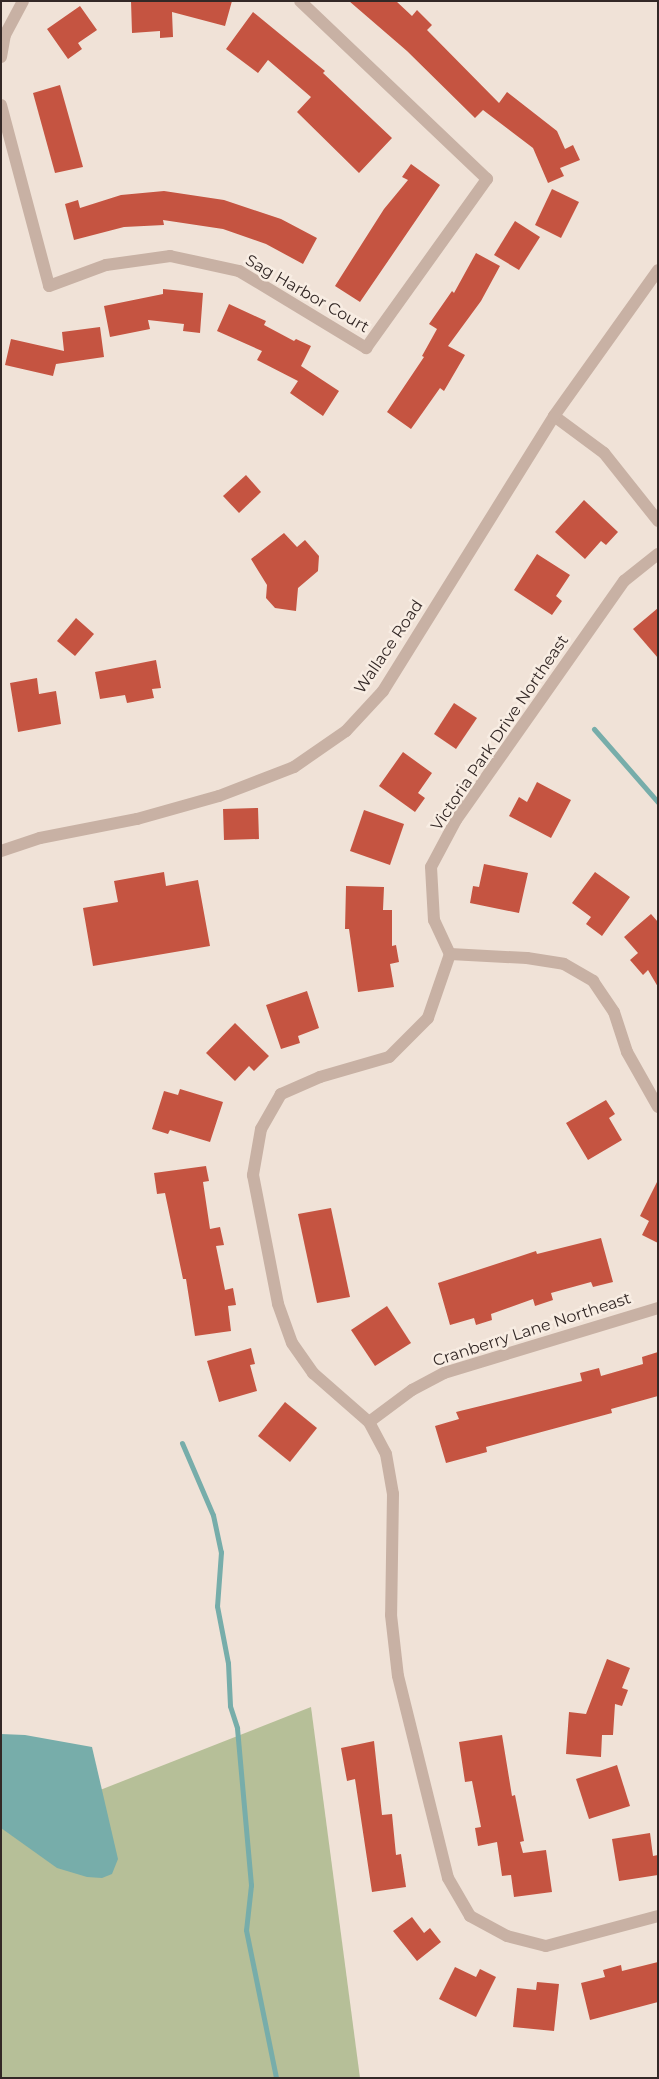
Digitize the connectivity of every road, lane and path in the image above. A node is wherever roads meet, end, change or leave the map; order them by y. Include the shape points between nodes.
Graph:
1 (23, 1) edge
2 (300, 1) edge
3 (1, 57) edge
4 (1, 105) edge
5 (658, 270) edge
6 (554, 416) junction
7 (658, 521) edge
8 (658, 554) edge
9 (1, 851) edge
10 (450, 954) junction
11 (658, 1107) edge
12 (658, 1308) edge
13 (369, 1422) junction
14 (658, 1916) edge

1 - 3 street via 5,35
2 - 4 street, Sag Harbor Court via 487,179 366,348 239,271 170,256 106,265 49,286
5 - 6 street, Wallace Road
6 - 7 street via 604,453
6 - 9 street, Wallace Road via 383,691 346,731 294,767 219,796 137,819 40,838
8 - 10 street, Victoria Park Drive Northeast via 624,581 456,820 431,867 434,920
10 - 11 street via 528,958 564,964 593,980 614,1012 627,1052
10 - 13 street via 428,1018 389,1057 320,1077 281,1094 260,1129 253,1175 278,1304 292,1343 313,1373
12 - 13 street, Cranberry Lane Northeast via 444,1373 412,1390
13 - 14 street via 386,1454 392,1494 391,1616 398,1676 448,1878 470,1916 506,1936 546,1946

